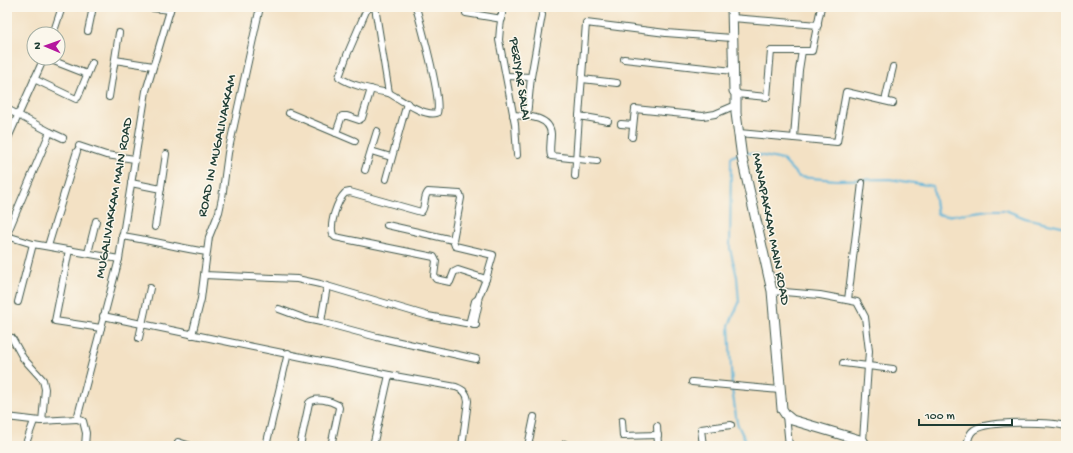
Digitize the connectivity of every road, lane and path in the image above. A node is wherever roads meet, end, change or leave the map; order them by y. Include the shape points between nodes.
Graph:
1 (62, 7) edge
2 (92, 7) edge
3 (144, 7) edge
4 (260, 7) edge
5 (375, 7) edge
6 (416, 7) edge
7 (503, 7) edge
8 (732, 7) edge
9 (821, 7) edge
10 (170, 8) edge
11 (369, 8) edge
12 (466, 13) dead end
13 (542, 15) dead end
14 (732, 18) junction
15 (502, 19) junction
16 (55, 26) edge
17 (818, 26) junction
18 (88, 31) dead end
19 (119, 33) dead end
20 (732, 38) junction
21 (802, 51) junction
22 (624, 59) dead end
23 (115, 60) junction
24 (92, 63) dead end
25 (41, 66) edge
26 (66, 66) edge
27 (153, 66) junction
28 (893, 67) dead end
29 (733, 71) junction
30 (87, 74) junction
31 (507, 76) junction
32 (531, 77) junction
33 (582, 79) junction
34 (34, 80) junction
35 (617, 83) dead end
36 (371, 89) junction
37 (389, 93) junction
38 (736, 94) junction
39 (109, 97) dead end
40 (885, 101) junction
41 (407, 103) junction
42 (893, 103) dead end
43 (736, 105) junction
44 (7, 109) edge
45 (290, 113) dead end
46 (18, 114) junction
47 (513, 116) junction
48 (527, 116) junction
49 (580, 116) junction
50 (608, 121) dead end
51 (621, 124) dead end
52 (633, 125) junction
53 (377, 131) dead end
54 (50, 132) junction
55 (336, 133) junction
56 (739, 133) junction
57 (632, 137) dead end
58 (63, 138) dead end
59 (794, 138) junction
60 (7, 140) edge
61 (355, 141) dead end
62 (371, 151) junction
63 (166, 154) dead end
64 (517, 155) dead end
65 (392, 157) junction
66 (135, 159) junction
67 (576, 159) junction
68 (597, 160) dead end
69 (364, 170) dead end
70 (575, 176) dead end
71 (386, 179) dead end
72 (131, 183) junction
73 (862, 183) dead end
74 (161, 189) junction
75 (96, 221) dead end
76 (387, 225) dead end
77 (154, 227) dead end
78 (7, 235) edge
79 (122, 236) junction
80 (453, 240) junction
81 (33, 244) junction
82 (48, 246) junction
83 (69, 250) junction
84 (207, 252) junction
85 (88, 254) junction
86 (119, 259) junction
87 (204, 275) junction
88 (486, 279) junction
89 (327, 286) junction
90 (150, 288) dead end
91 (772, 291) junction
92 (848, 300) junction
93 (18, 302) dead end
94 (279, 309) dead end
95 (103, 316) junction
96 (320, 322) junction
97 (142, 324) junction
98 (101, 328) junction
99 (192, 335) junction
100 (12, 338) dead end
101 (139, 338) dead end
102 (288, 353) junction
103 (476, 359) dead end
104 (843, 363) dead end
105 (868, 366) junction
106 (893, 369) dead end
107 (389, 375) junction
108 (692, 382) dead end
109 (780, 390) junction
110 (786, 415) junction
111 (7, 417) edge
112 (534, 417) dead end
113 (78, 419) junction
114 (34, 421) junction
115 (42, 421) junction
116 (622, 421) dead end
117 (730, 425) dead end
118 (657, 426) dead end
119 (1066, 426) edge
120 (658, 435) junction
121 (178, 442) dead end
122 (865, 444) edge
123 (25, 446) edge
124 (85, 446) edge
125 (191, 446) edge
126 (266, 446) edge
127 (300, 446) edge
128 (331, 446) edge
129 (373, 446) edge
130 (462, 446) edge
131 (528, 446) edge
132 (658, 446) edge
133 (703, 446) edge
134 (789, 446) edge
135 (967, 446) edge

1 - 16 street
2 - 18 street
3 - 10 street
4 - 84 street, ROAD IN MUGALIVAKKAM via 228,153 219,212 209,237
5 - 37 street
6 - 41 street via 436,90 438,110 432,114 422,112
7 - 15 street, PERIYAR SALAI
8 - 14 main road, MANAPAKKAM MAIN ROAD
9 - 17 street
10 - 27 street, MUGALIVAKKAM MAIN ROAD
11 - 36 street via 347,55 340,77
12 - 15 street
13 - 32 street
14 - 17 street
14 - 20 main road, MANAPAKKAM MAIN ROAD
15 - 31 street, PERIYAR SALAI via 499,40
17 - 21 street via 812,51
19 - 23 street
20 - 29 main road, MANAPAKKAM MAIN ROAD
20 - 33 street via 586,23
21 - 38 street via 771,51 767,97
21 - 59 street
22 - 29 street
23 - 27 street
23 - 39 street
24 - 30 street
25 - 34 street
26 - 30 street
27 - 66 street, MUGALIVAKKAM MAIN ROAD via 146,91
28 - 40 street
29 - 38 main road, MANAPAKKAM MAIN ROAD
30 - 34 street via 76,99
31 - 32 street
31 - 47 street, PERIYAR SALAI
32 - 48 street
33 - 35 street
33 - 49 street
34 - 46 street
36 - 37 street
36 - 55 street via 362,118 359,120 342,116
37 - 41 street
38 - 43 main road, MANAPAKKAM MAIN ROAD
40 - 42 street
40 - 59 street via 846,92 837,142
41 - 65 street
43 - 52 street via 708,116 635,109
43 - 56 main road, MANAPAKKAM MAIN ROAD
44 - 46 street
45 - 55 street
46 - 54 street
46 - 60 street
47 - 48 street
47 - 64 street, PERIYAR SALAI
48 - 67 street via 540,119 549,125 551,156
49 - 50 street
49 - 67 street
51 - 52 street
52 - 57 street
53 - 62 street
54 - 58 street
54 - 78 street
55 - 61 street
56 - 59 street
56 - 91 main road, MANAPAKKAM MAIN ROAD via 742,158
62 - 65 street
62 - 69 street
63 - 74 street
65 - 71 street
66 - 72 street, MUGALIVAKKAM MAIN ROAD
66 - 82 street via 78,148
67 - 68 street
67 - 70 street
72 - 74 street
72 - 79 street, MUGALIVAKKAM MAIN ROAD
73 - 92 street
74 - 77 street
75 - 85 street
76 - 80 street
78 - 81 street
79 - 84 street
79 - 86 street, MUGALIVAKKAM MAIN ROAD
80 - 88 street via 455,246 494,255
80 - 88 street via 461,198 458,193 428,192 420,212 347,192 343,194 335,209 332,230 335,237 434,257 436,279 450,282 454,272 458,270
81 - 82 street
81 - 93 street
82 - 83 street
83 - 85 street
83 - 98 street via 55,322
84 - 87 street, ROAD IN MUGALIVAKKAM
85 - 86 street
86 - 95 street, MUGALIVAKKAM MAIN ROAD
87 - 89 street via 297,279
87 - 99 street, ROAD IN MUGALIVAKKAM
88 - 89 street via 475,301 473,325 428,316
89 - 96 street
90 - 97 street
91 - 92 street
91 - 109 main road, MANAPAKKAM MAIN ROAD
92 - 105 street via 857,302 865,317
94 - 96 street
95 - 97 street
95 - 98 street, MUGALIVAKKAM MAIN ROAD
96 - 103 street via 377,338
97 - 99 street
97 - 101 street
98 - 113 street, MUGALIVAKKAM MAIN ROAD
99 - 102 street
100 - 115 street via 23,358 43,380 45,389
102 - 107 street
102 - 126 street
104 - 105 street
105 - 106 street
105 - 122 street
107 - 129 street
107 - 130 street via 456,387 464,392 468,401
108 - 109 street
109 - 110 main road, MANAPAKKAM MAIN ROAD via 782,409
110 - 122 main road via 792,420
110 - 134 street
111 - 114 street
112 - 131 street
113 - 115 street
113 - 124 street via 85,426
114 - 115 street
114 - 123 street
116 - 120 street via 623,436
117 - 133 street via 702,430
118 - 120 street
119 - 135 street via 994,424 974,430
120 - 132 street
121 - 125 street
127 - 128 street via 309,403 316,399 338,405 339,408

